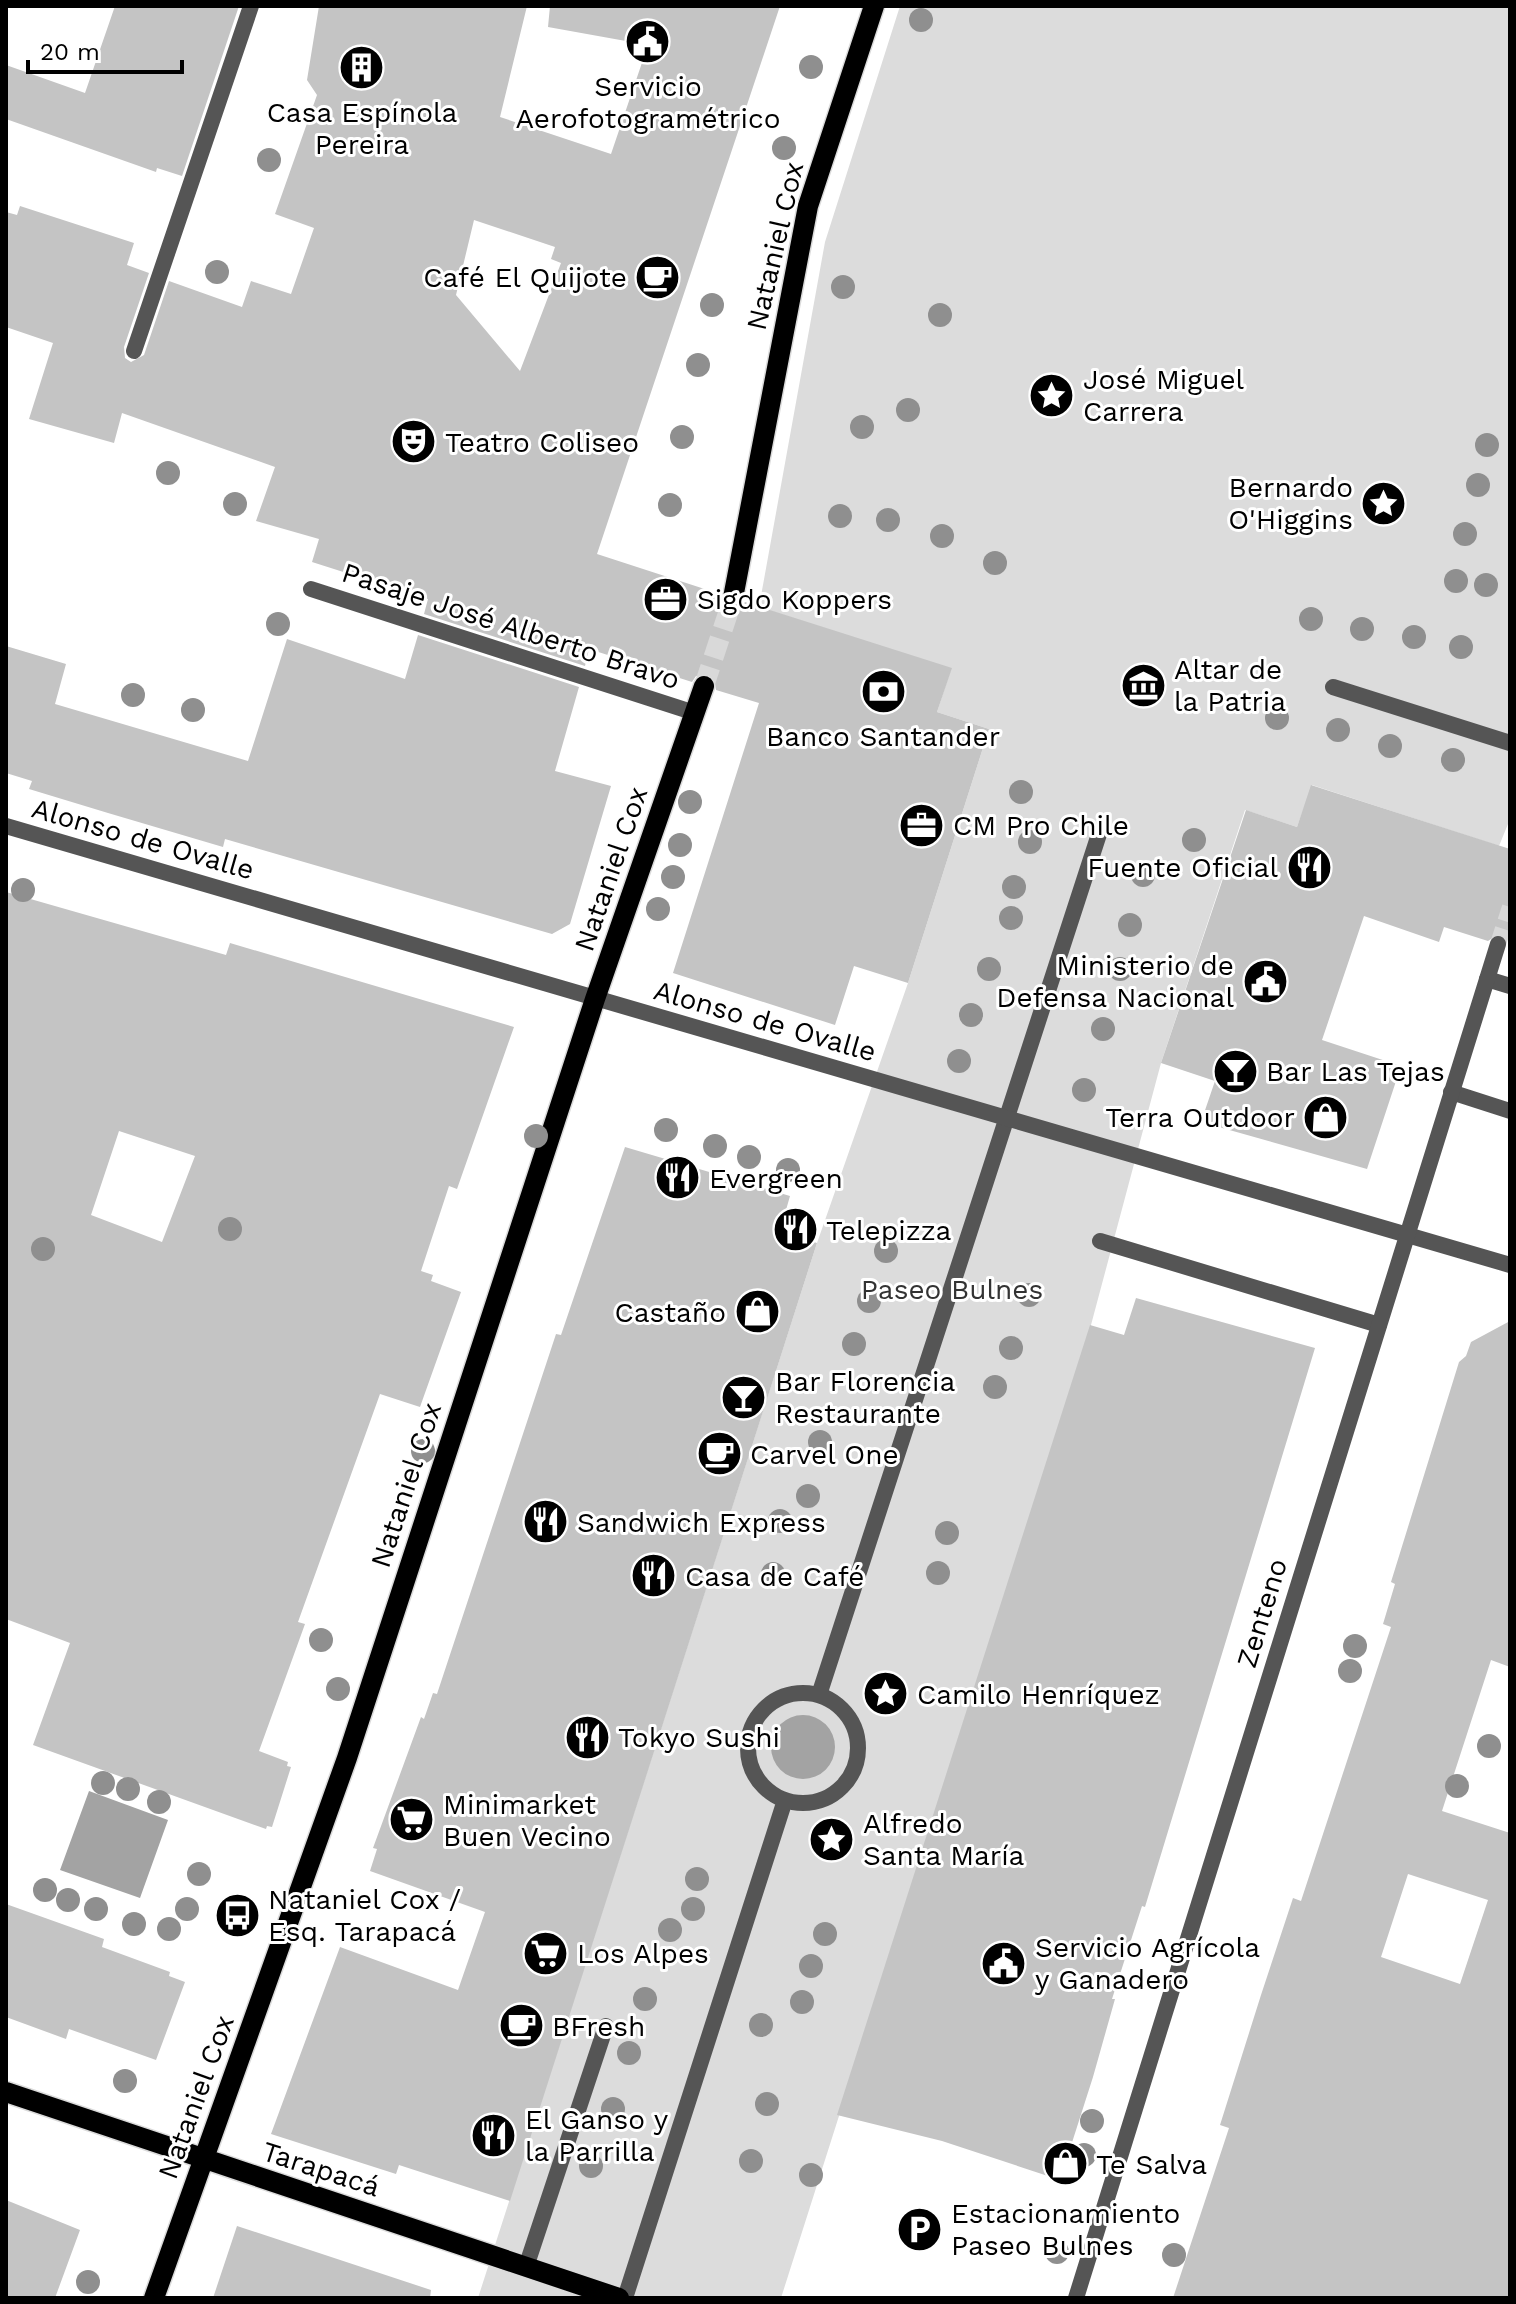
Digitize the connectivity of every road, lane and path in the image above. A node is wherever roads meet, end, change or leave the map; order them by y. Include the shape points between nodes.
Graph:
1 (251, 6) edge
2 (874, 6) edge
3 (134, 351) dead end
4 (311, 589) dead end
5 (733, 598) tunnel mouth
6 (704, 686) tunnel mouth
7 (1333, 687) dead end
8 (695, 713) junction
9 (1510, 743) edge
10 (6, 826) edge
11 (1101, 828) dead end
12 (1498, 944) tunnel mouth
13 (1487, 979) junction
14 (1510, 986) edge
15 (595, 999) junction
16 (1451, 1092) junction
17 (1510, 1111) edge
18 (1003, 1118) junction
19 (1407, 1235) junction
20 (1100, 1241) dead end
21 (1510, 1265) edge
22 (1379, 1325) junction
23 (819, 1695) junction
24 (785, 1800) junction
25 (606, 2026) dead end
26 (6, 2092) edge
27 (203, 2160) junction
28 (526, 2267) junction
29 (154, 2298) edge
30 (622, 2298) edge
31 (1076, 2298) edge

1 - 3 street
2 - 5 main road, Nataniel Cox via 808,206
4 - 8 street, Pasaje José Alberto Bravo
6 - 8 main road, Nataniel Cox
7 - 9 street
8 - 15 main road, Nataniel Cox
10 - 15 street, Alonso de Ovalle
11 - 18 street
12 - 13 street, Zenteno
13 - 14 street
13 - 16 street, Zenteno
15 - 18 street, Alonso de Ovalle
15 - 27 main road, Nataniel Cox via 347,1758
16 - 17 street
16 - 19 street, Zenteno
18 - 19 street, Alonso de Ovalle
18 - 23 street
19 - 21 street, Alonso de Ovalle
19 - 22 street, Zenteno
20 - 22 street
22 - 31 street, Zenteno
23 - 24 street via 797,1692 774,1700 755,1718 751,1730 750,1767 765,1789
23 - 24 street via 841,1707 855,1728 858,1751 851,1776 834,1794 812,1803
24 - 30 street
25 - 28 street
26 - 27 main road, Tarapacá
27 - 28 main road, Tarapacá
27 - 29 main road, Nataniel Cox
28 - 30 main road, Tarapacá

